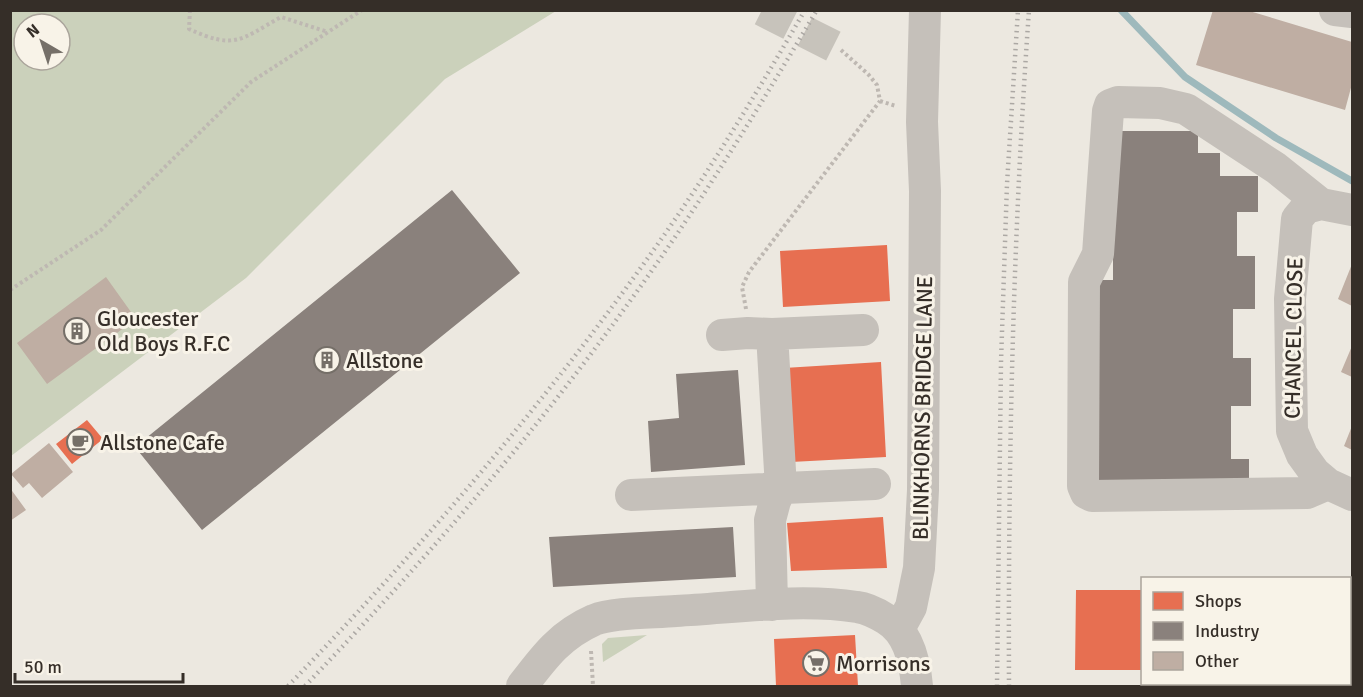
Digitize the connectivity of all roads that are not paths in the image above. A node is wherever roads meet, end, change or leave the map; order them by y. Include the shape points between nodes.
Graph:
1 (925, 10) edge
2 (1335, 10) edge
3 (1353, 12) edge
4 (1321, 204) junction
5 (1353, 210) edge
6 (863, 330) dead end
7 (772, 334) junction
8 (722, 335) dead end
9 (875, 484) dead end
10 (781, 488) junction
11 (1340, 490) edge
12 (631, 495) dead end
13 (772, 605) junction
14 (899, 629) junction
15 (522, 687) edge
16 (916, 687) edge

1 - 14 lane, BLINKHORNS BRIDGE LANE via 922,512 919,568 911,607
2 - 3 lane
4 - 5 lane
4 - 11 lane, CHANCEL CLOSE via 1306,208 1296,219 1290,299 1292,431 1315,473
4 - 11 lane via 1276,168 1186,110 1160,103 1110,105 1098,254 1084,282 1083,486 1092,496
6 - 7 lane
7 - 8 lane
7 - 10 lane
9 - 10 lane
10 - 12 lane
10 - 13 lane via 770,520
13 - 14 lane via 821,603 860,607
13 - 15 lane via 597,619 567,634
14 - 16 lane via 909,647

